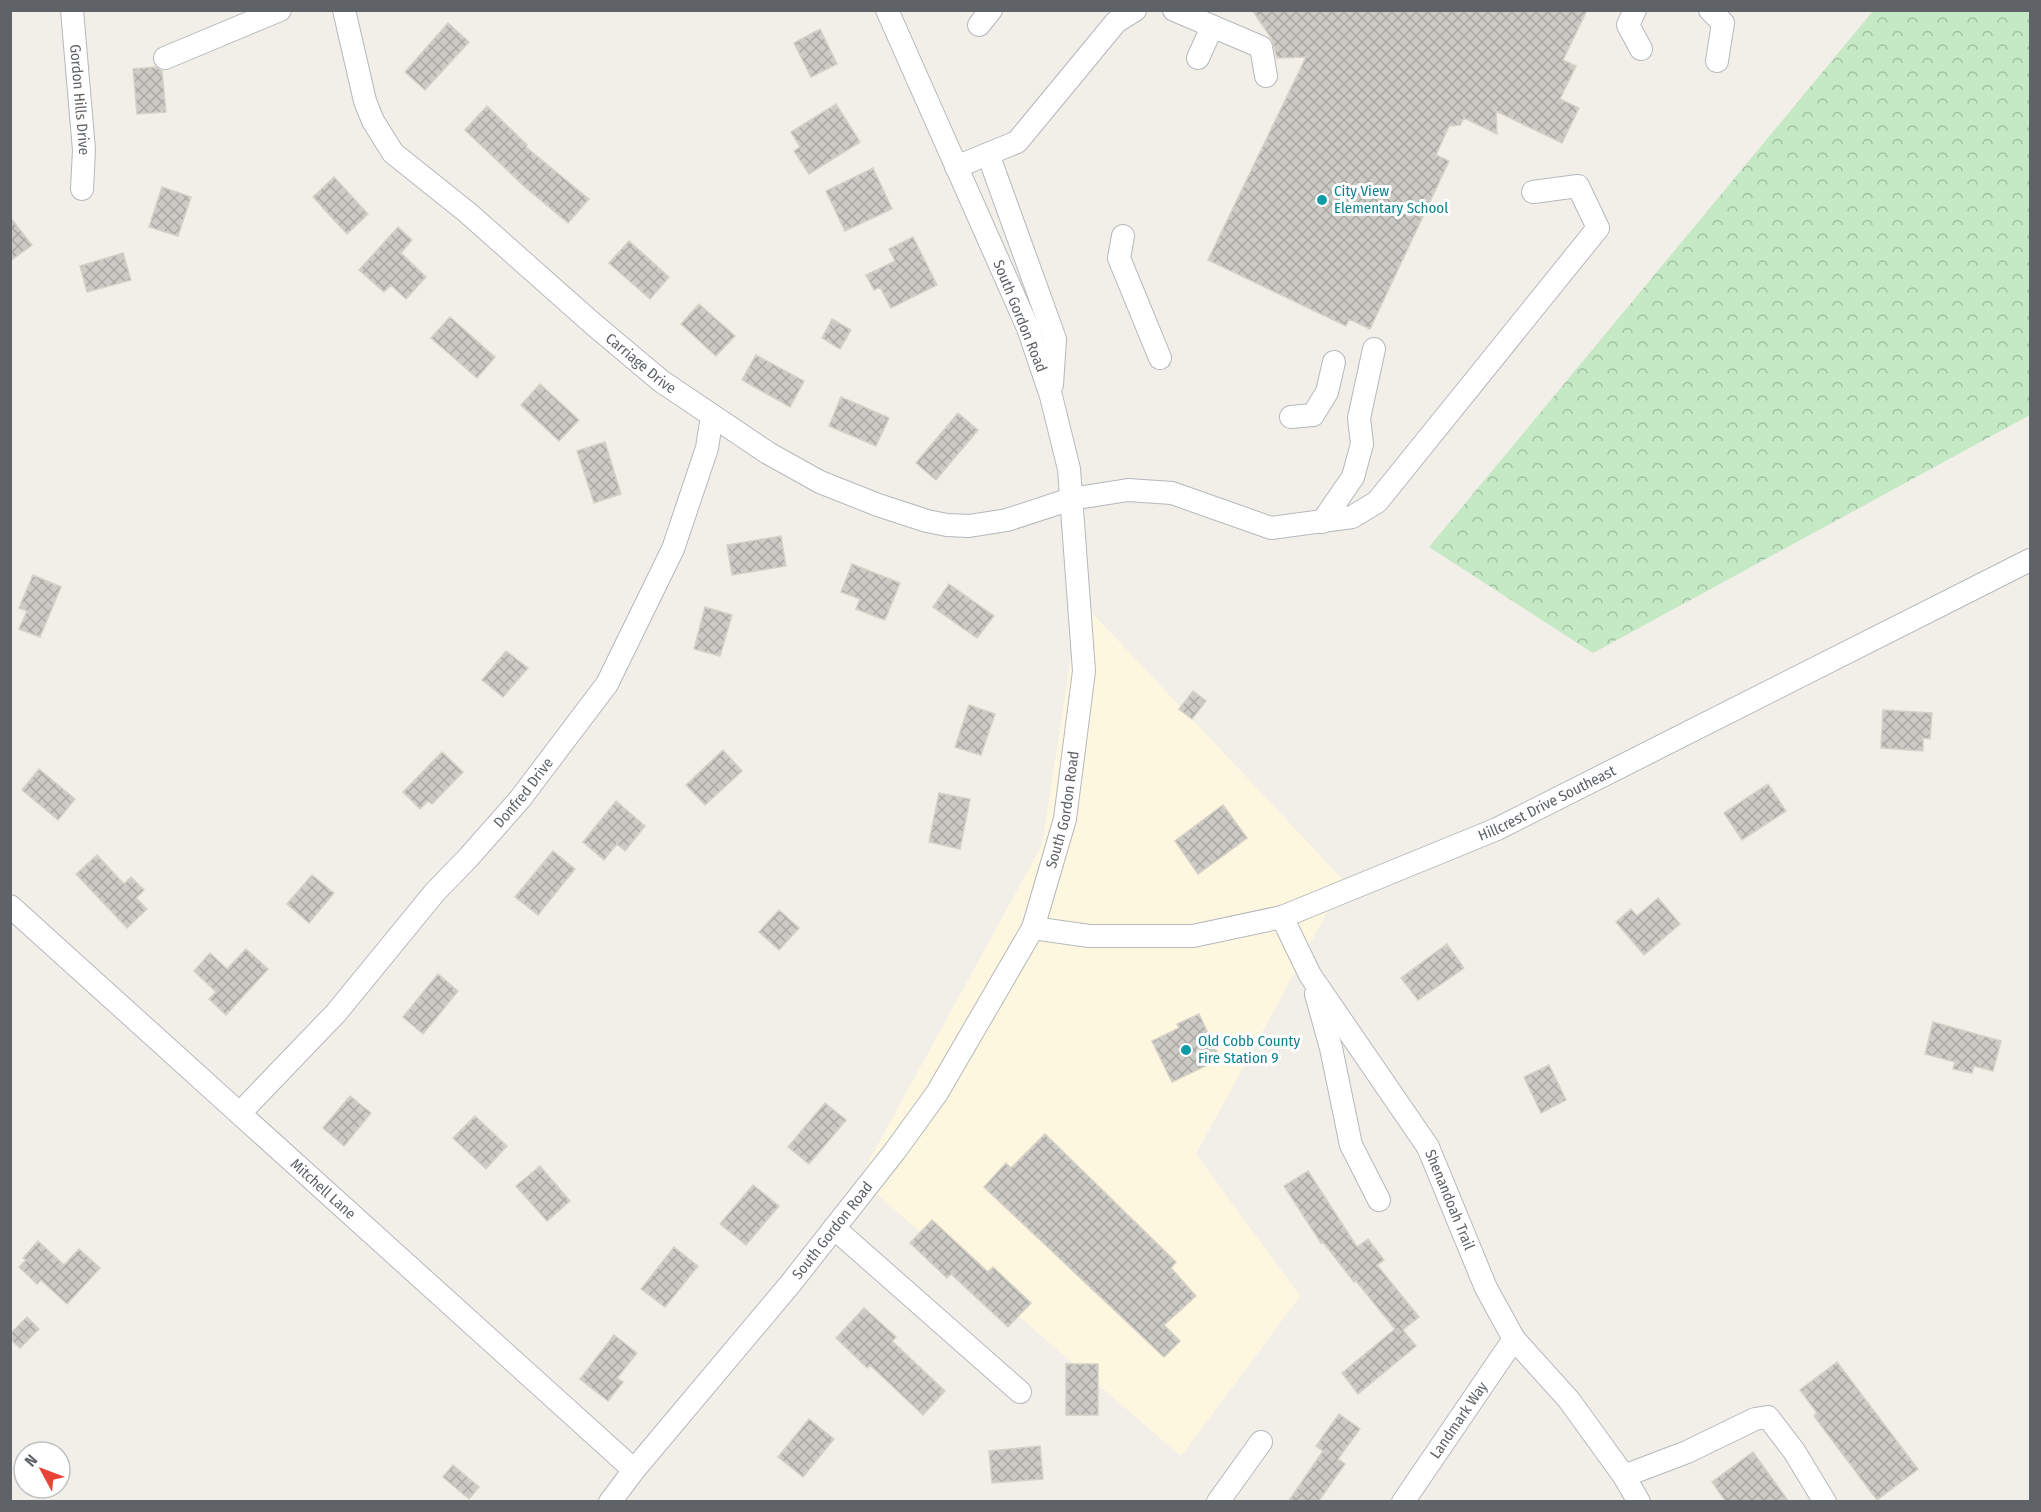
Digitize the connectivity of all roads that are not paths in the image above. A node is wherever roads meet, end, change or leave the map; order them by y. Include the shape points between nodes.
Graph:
1 (72, 10) edge
2 (280, 10) edge
3 (344, 10) edge
4 (887, 10) edge
5 (1136, 10) edge
6 (1174, 10) edge
7 (1635, 10) edge
8 (1710, 10) edge
9 (1212, 27) junction
10 (1641, 48) dead end
11 (165, 58) dead end
12 (1198, 58) dead end
13 (1717, 62) dead end
14 (1266, 76) dead end
15 (988, 154) junction
16 (956, 167) junction
17 (82, 189) dead end
18 (1533, 192) dead end
19 (1123, 236) dead end
20 (1374, 349) dead end
21 (1160, 358) dead end
22 (1334, 362) dead end
23 (1052, 396) junction
24 (712, 416) junction
25 (1291, 417) dead end
26 (1071, 499) junction
27 (1322, 522) junction
28 (2031, 560) edge
29 (10, 906) edge
30 (1282, 917) junction
31 (1033, 928) junction
32 (1310, 975) junction
33 (240, 1113) junction
34 (1379, 1200) dead end
35 (834, 1228) junction
36 (1514, 1339) junction
37 (1020, 1392) dead end
38 (1261, 1442) dead end
39 (634, 1470) junction
40 (1624, 1476) junction
41 (610, 1502) edge
42 (1218, 1502) edge
43 (1402, 1502) edge
44 (1639, 1502) edge
45 (1825, 1502) edge

1 - 17 street, Gordon Hills Drive via 84,150
2 - 11 street
3 - 24 street, Carriage Drive via 365,101 393,153 661,381
4 - 16 street, South Gordon Road
5 - 15 street via 1116,22 1017,142
6 - 9 street
7 - 10 street via 1628,25
8 - 13 street via 1723,23
9 - 12 street
9 - 14 street via 1261,47
15 - 16 street
15 - 23 street via 1055,339
16 - 23 street, South Gordon Road via 1028,328
18 - 27 street, Carriage Drive via 1578,186 1598,228 1377,502 1352,517
19 - 21 street via 1119,258
20 - 27 street via 1359,418 1362,444 1353,477
22 - 25 street via 1327,392 1313,416
23 - 26 street, South Gordon Road via 1069,469
24 - 26 street, Carriage Drive via 820,482 878,505 947,525 1007,520
24 - 33 street, Donfred Drive via 707,448 673,549 607,684 520,799 435,891 336,1013
26 - 27 street, Carriage Drive via 1128,490 1172,493 1271,528
26 - 31 street, South Gordon Road via 1084,671 1065,819
28 - 30 street, Hillcrest Drive Southeast via 1497,829
29 - 33 street, Mitchell Lane
30 - 31 street, Hillcrest Drive Southeast via 1193,936 1089,936
30 - 32 street, Shenandoah Trail
31 - 35 street, South Gordon Road via 937,1093
32 - 34 street via 1331,1048 1351,1145
32 - 36 street, Shenandoah Trail via 1428,1147 1486,1288
33 - 39 street, Mitchell Lane
35 - 37 street
35 - 39 street, South Gordon Road
36 - 40 street, Shenandoah Trail via 1569,1400
36 - 43 street, Landmark Way
38 - 42 street
39 - 41 street, South Gordon Road
40 - 44 street, Shenandoah Trail
40 - 45 street via 1687,1452 1755,1419 1768,1417

